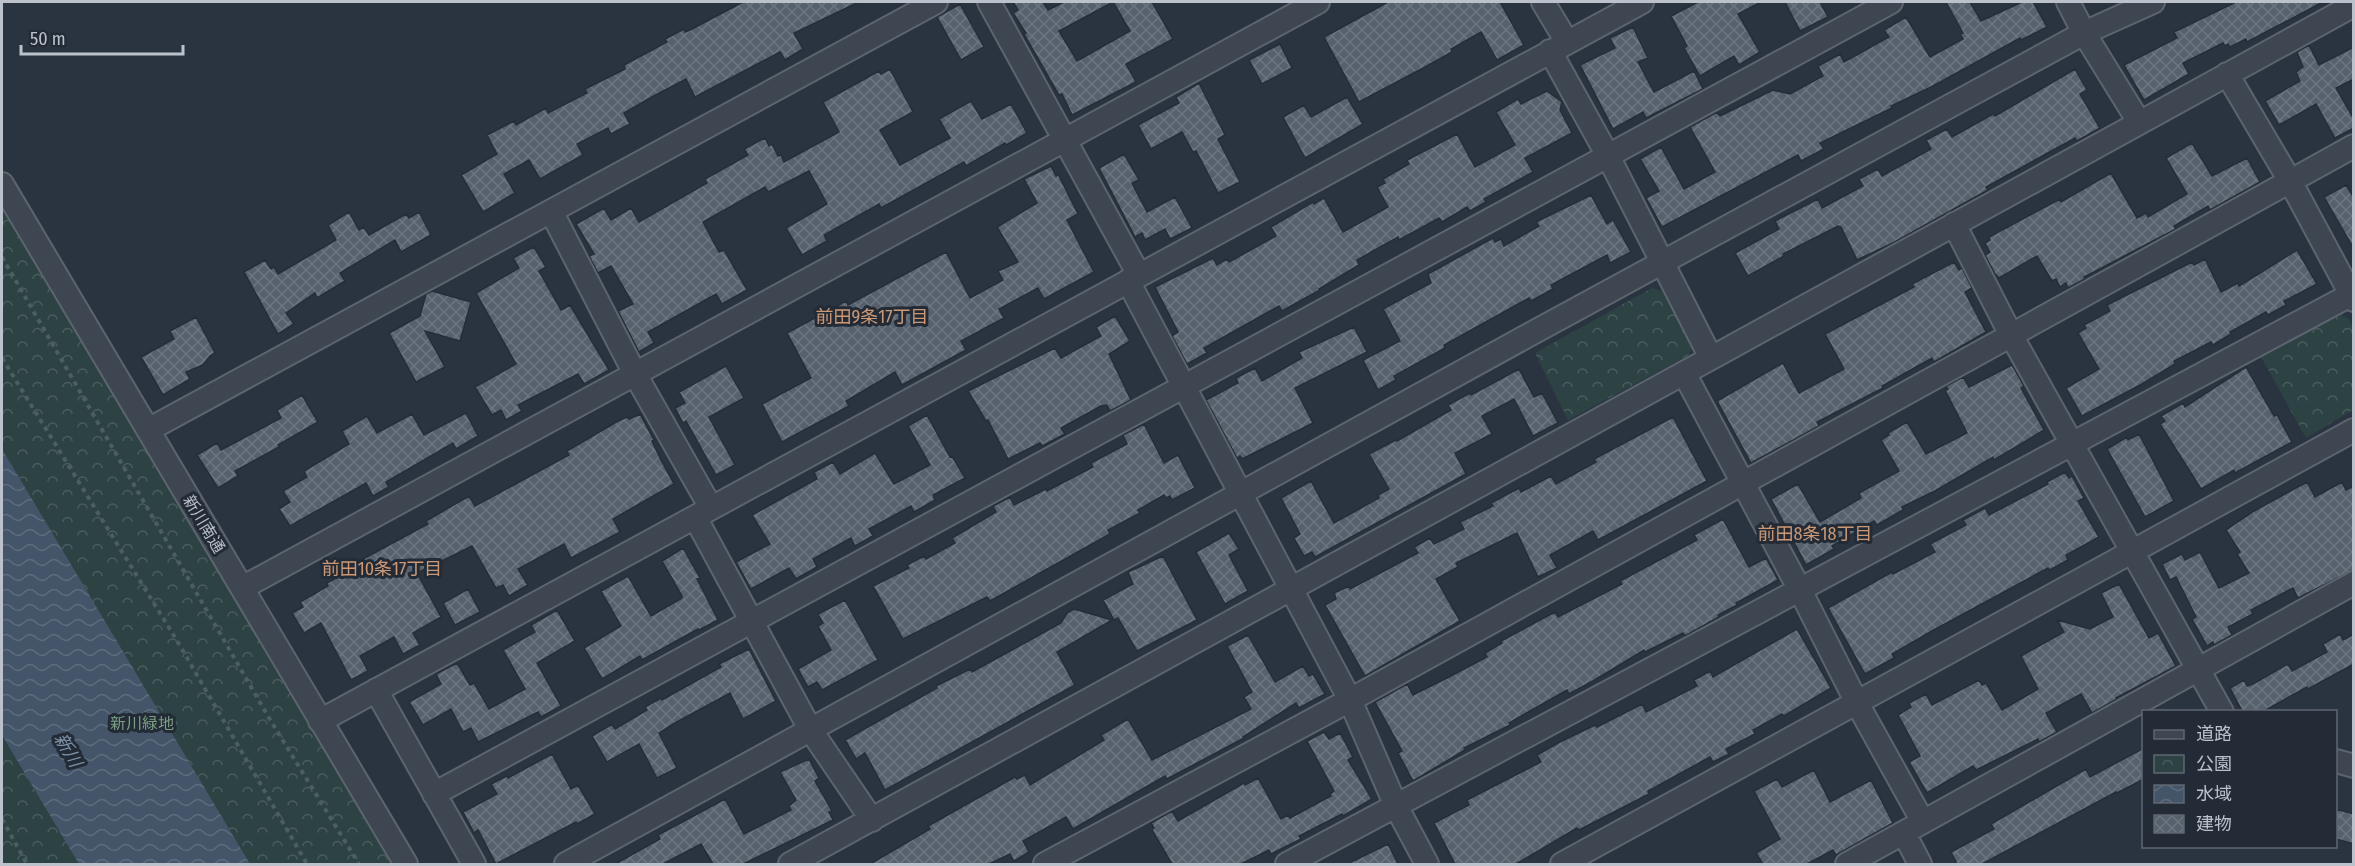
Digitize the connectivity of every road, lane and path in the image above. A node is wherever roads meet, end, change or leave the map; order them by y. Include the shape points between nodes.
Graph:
1 (936, 2) edge
2 (989, 2) edge
3 (1318, 2) edge
4 (1543, 2) edge
5 (1642, 2) edge
6 (1892, 2) edge
7 (2068, 2) edge
8 (2153, 2) edge
9 (2354, 5) edge
10 (2084, 33) junction
11 (1559, 47) junction
12 (2227, 74) junction
13 (2139, 122) junction
14 (1066, 139) junction
15 (2354, 146) edge
16 (1608, 156) junction
17 (2290, 181) junction
18 (2, 184) edge
19 (550, 211) junction
20 (1954, 224) junction
21 (2, 257) edge
22 (1662, 261) junction
23 (1133, 278) junction
24 (2352, 296) edge
25 (2011, 335) junction
26 (2, 358) edge
27 (1711, 358) junction
28 (1684, 373) junction
29 (635, 374) junction
30 (1183, 387) junction
31 (148, 430) junction
32 (2354, 430) edge
33 (2073, 443) junction
34 (1741, 483) junction
35 (1238, 492) junction
36 (703, 512) junction
37 (2133, 551) junction
38 (2354, 584) edge
39 (242, 588) junction
40 (1290, 590) junction
41 (1800, 590) junction
42 (752, 621) junction
43 (2199, 669) junction
44 (376, 690) junction
45 (1350, 700) junction
46 (1857, 703) junction
47 (2221, 710) edge
48 (320, 721) junction
49 (810, 729) junction
50 (2337, 762) edge
51 (2354, 766) edge
52 (434, 794) junction
53 (1396, 807) junction
54 (2, 819) edge
55 (872, 820) junction
56 (1914, 827) junction
57 (27, 864) edge
58 (307, 864) edge
59 (359, 864) edge
60 (406, 864) edge
61 (474, 864) edge
62 (566, 864) edge
63 (790, 864) edge
64 (1045, 864) edge
65 (1287, 864) edge
66 (1427, 864) edge
67 (1562, 864) edge
68 (1846, 864) edge
69 (1920, 864) edge

1 - 19 street
2 - 14 street
3 - 14 street
4 - 11 street
5 - 11 street
6 - 16 street
7 - 10 street
8 - 10 street
9 - 12 street
10 - 13 street
10 - 22 street
11 - 16 street
11 - 23 street
12 - 13 street
12 - 17 street
13 - 20 street
14 - 23 street
14 - 29 street
15 - 17 street
16 - 22 street
16 - 30 street
17 - 24 street
17 - 25 street
18 - 31 street, 新川南通
19 - 29 street
19 - 31 street
20 - 25 street
20 - 27 street
21 - 59 path via 269,718
22 - 27 street
22 - 35 street
23 - 30 street
23 - 36 street
24 - 33 street
25 - 33 street
25 - 34 street
26 - 58 path via 176,639
27 - 28 street
28 - 34 street
28 - 40 street
29 - 36 street
29 - 39 street
30 - 35 street
30 - 42 street
31 - 39 street, 新川南通
32 - 37 street
33 - 37 street
33 - 41 street
34 - 41 street
34 - 45 street
35 - 40 street
35 - 49 street
36 - 42 street
36 - 44 street
37 - 43 street
37 - 46 street
38 - 43 street
39 - 48 street, 新川南通
40 - 45 street
40 - 55 street
41 - 46 street
41 - 53 street
42 - 49 street
42 - 52 street
43 - 47 street
43 - 56 street
44 - 48 street
44 - 52 street
45 - 53 street
45 - 64 street
46 - 56 street
46 - 67 street
48 - 60 street, 新川南通
49 - 55 street
49 - 62 street
50 - 51 street
52 - 61 street
53 - 65 street
53 - 66 street
54 - 57 path
55 - 63 street
56 - 68 street
56 - 69 street

